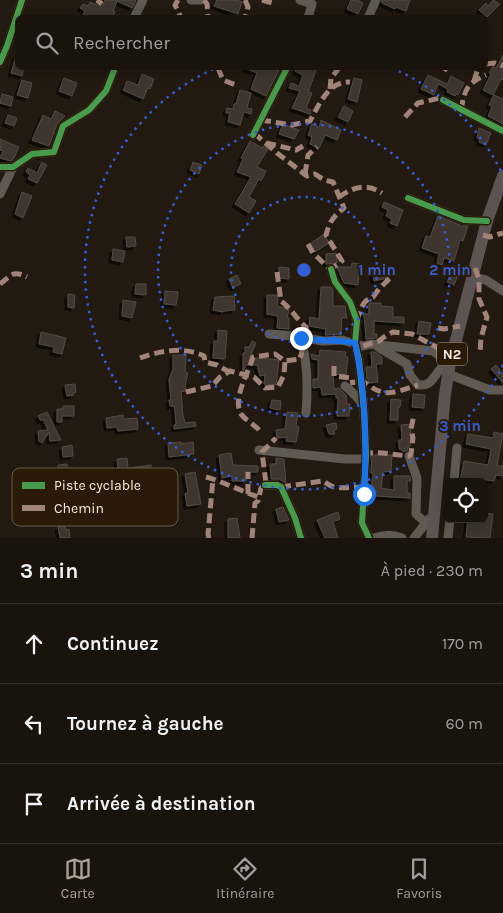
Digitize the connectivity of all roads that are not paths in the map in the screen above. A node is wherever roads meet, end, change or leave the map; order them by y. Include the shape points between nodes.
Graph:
1 (22, 0) edge
2 (143, 0) edge
3 (191, 0) edge
4 (200, 0) edge
5 (300, 0) edge
6 (376, 0) edge
7 (315, 2) edge
8 (17, 15) edge
9 (136, 15) edge
10 (309, 15) edge
11 (369, 15) edge
12 (15, 21) edge
13 (0, 62) edge
14 (114, 70) edge
15 (286, 70) edge
16 (443, 100) dead end
17 (503, 131) edge
18 (253, 135) dead end
19 (0, 167) edge
20 (13, 167) junction
21 (503, 176) edge
22 (0, 194) edge
23 (408, 198) dead end
24 (487, 221) junction
25 (331, 269) dead end
26 (472, 277) junction
27 (503, 291) edge
28 (270, 334) dead end
29 (301, 338) junction
30 (355, 343) junction
31 (371, 344) junction
32 (448, 366) junction
33 (345, 386) dead end
34 (503, 390) edge
35 (363, 404) junction
36 (306, 413) dead end
37 (457, 448) dead end
38 (258, 450) dead end
39 (409, 456) dead end
40 (366, 459) junction
41 (454, 478) edge
42 (266, 485) dead end
43 (430, 518) junction
44 (450, 523) edge
45 (301, 538) edge
46 (371, 538) edge
47 (402, 538) edge
48 (414, 538) edge
49 (432, 538) edge
50 (448, 538) edge

1 - 8 street
2 - 9 street
3 - 4 street
5 - 7 street
6 - 11 street
7 - 10 street
12 - 13 street
14 - 20 street via 106,92 88,110 63,126 54,152 32,154
15 - 18 street
16 - 17 street
19 - 20 street
20 - 22 street
21 - 24 highway, N2
23 - 24 street via 464,220
24 - 26 highway, N2
25 - 30 street via 334,282 356,314
26 - 27 street via 486,280
26 - 32 highway, N2
28 - 29 street
29 - 30 street
29 - 36 street via 308,384
30 - 31 street
30 - 35 street
31 - 32 street via 433,351
31 - 32 street via 407,364 418,385 426,386 433,382 443,367
32 - 34 street via 490,390
32 - 43 highway, N2
33 - 35 street
35 - 40 street
37 - 41 street
38 - 40 street
39 - 43 street via 417,478 416,514
40 - 46 street via 362,523
42 - 45 street via 281,488
43 - 48 street
43 - 49 highway, N2
44 - 50 street
46 - 47 street via 395,535

